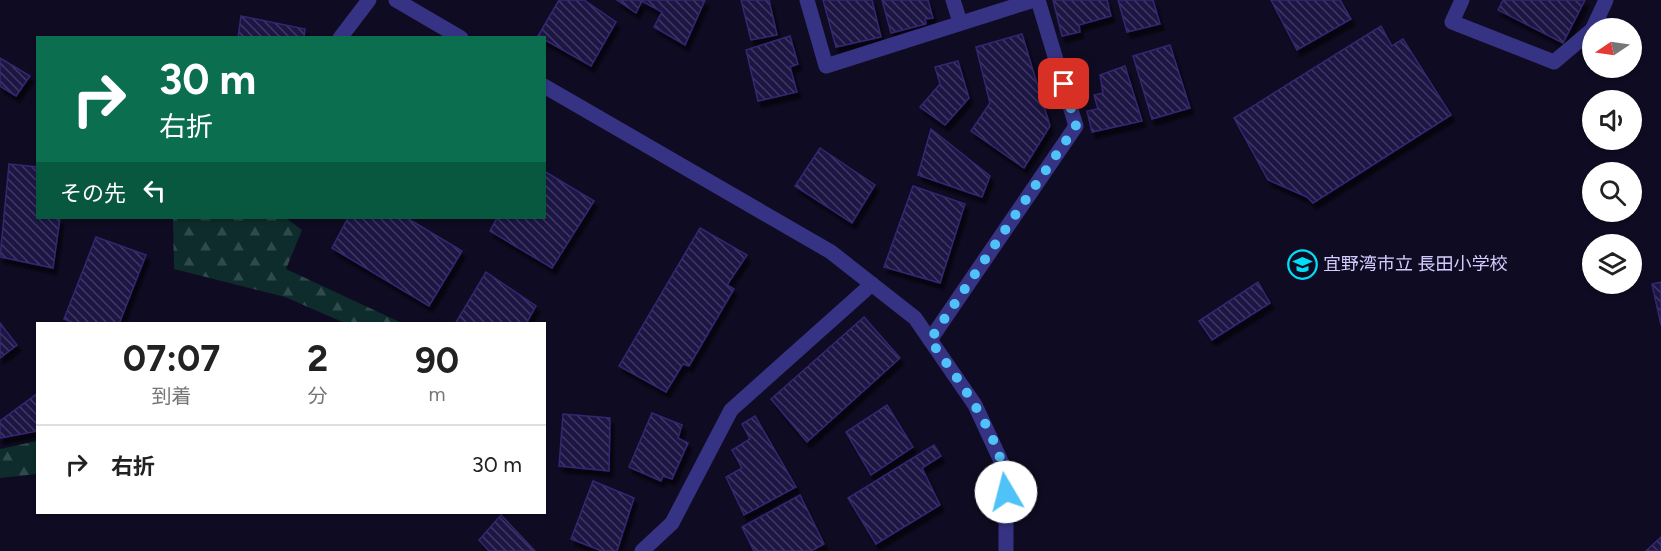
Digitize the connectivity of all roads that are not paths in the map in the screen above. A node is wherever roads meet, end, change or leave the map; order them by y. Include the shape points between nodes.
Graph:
1 (369, 0) edge
2 (396, 0) edge
3 (807, 0) edge
4 (953, 0) edge
5 (1034, 0) edge
6 (1038, 0) edge
7 (1462, 0) edge
8 (1606, 0) edge
9 (1598, 18) edge
10 (960, 22) junction
11 (342, 36) edge
12 (458, 36) edge
13 (1582, 38) edge
14 (546, 87) edge
15 (872, 284) junction
16 (930, 340) junction
17 (642, 551) edge
18 (1006, 551) edge

1 - 11 street
2 - 12 street
3 - 10 street via 826,66
4 - 10 street
5 - 10 street
6 - 16 street via 1076,126
7 - 13 street via 1452,22 1554,62
8 - 9 street
14 - 15 street via 831,252
15 - 16 street via 915,318
15 - 17 street via 731,410 672,523
16 - 18 street via 975,405 1006,472

